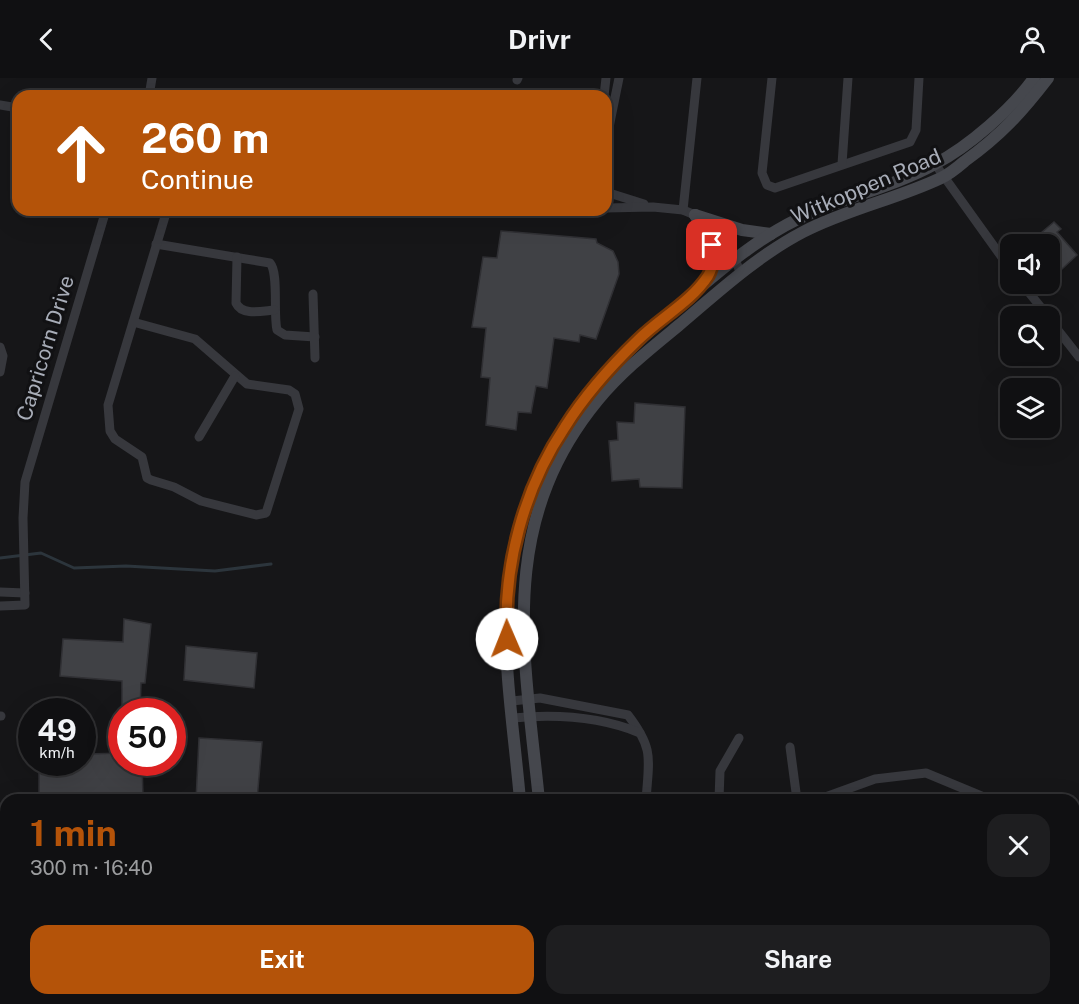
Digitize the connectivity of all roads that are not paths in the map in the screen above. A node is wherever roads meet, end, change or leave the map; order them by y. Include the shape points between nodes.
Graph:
1 (619, 78) edge
2 (697, 78) edge
3 (772, 78) edge
4 (848, 78) edge
5 (919, 78) edge
6 (1034, 78) edge
7 (1048, 78) edge
8 (612, 112) edge
9 (842, 164) junction
10 (935, 164) junction
11 (943, 178) junction
12 (612, 195) edge
13 (653, 207) junction
14 (612, 208) edge
15 (689, 213) junction
16 (104, 216) edge
17 (165, 216) edge
18 (771, 234) junction
19 (156, 244) junction
20 (1000, 255) edge
21 (237, 257) junction
22 (736, 257) junction
23 (741, 274) junction
24 (313, 294) dead end
25 (1030, 294) edge
26 (690, 296) junction
27 (1039, 306) edge
28 (274, 310) junction
29 (134, 322) junction
30 (1060, 332) edge
31 (315, 337) junction
32 (0, 347) edge
33 (1079, 357) edge
34 (315, 358) dead end
35 (0, 372) edge
36 (235, 376) junction
37 (199, 437) dead end
38 (0, 592) edge
39 (25, 593) junction
40 (0, 606) edge
41 (528, 699) junction
42 (512, 701) junction
43 (603, 709) junction
44 (530, 716) junction
45 (513, 718) junction
46 (598, 722) junction
47 (642, 734) junction
48 (739, 738) dead end
49 (790, 747) dead end
50 (519, 794) edge
51 (537, 794) edge
52 (646, 794) edge
53 (719, 794) edge
54 (797, 794) edge
55 (834, 794) edge
56 (977, 794) edge

1 - 8 street
2 - 15 street
3 - 9 street via 762,173 766,182 780,188
4 - 9 street
5 - 9 street via 913,139
6 - 10 main road, Witkoppen Road via 995,122
7 - 11 main road, Witkoppen Road via 1006,129
10 - 11 street
10 - 18 main road, Witkoppen Road via 808,214
11 - 20 street
11 - 23 main road, Witkoppen Road via 802,232
12 - 13 street
13 - 14 street
13 - 15 street
15 - 18 main road via 742,230
15 - 22 street via 729,245
15 - 26 main road via 708,234 713,255 709,275
16 - 39 street, Capricorn Drive via 25,482
17 - 19 street
18 - 22 main road, Witkoppen Road
19 - 21 street
19 - 29 street
21 - 28 street via 264,260 273,266
21 - 28 street via 239,308
22 - 23 street
22 - 26 main road, Witkoppen Road
23 - 41 main road, Witkoppen Road via 621,375 576,428 557,462 538,509 525,567 522,595
24 - 31 street
25 - 27 street
26 - 42 main road, Witkoppen Road via 638,339 590,391 539,473 525,509 507,591
28 - 31 street via 281,333
29 - 36 street via 195,339
29 - 36 street via 109,394 110,431 115,439 142,458 150,480 201,501 262,515 269,508 299,404 289,390 252,386
30 - 33 street
31 - 34 street
32 - 35 street
36 - 37 street
38 - 39 street
39 - 40 street, Capricorn Drive via 25,605
41 - 42 street
41 - 43 street
41 - 44 main road, Witkoppen Road
42 - 45 main road, Witkoppen Road
43 - 46 street
43 - 47 street via 628,715
44 - 45 street
44 - 46 street via 567,716
44 - 51 main road, Witkoppen Road
45 - 50 main road, Witkoppen Road
46 - 47 street
47 - 52 street via 648,747
48 - 53 street via 720,771
49 - 54 street
55 - 56 street via 875,779 926,773

